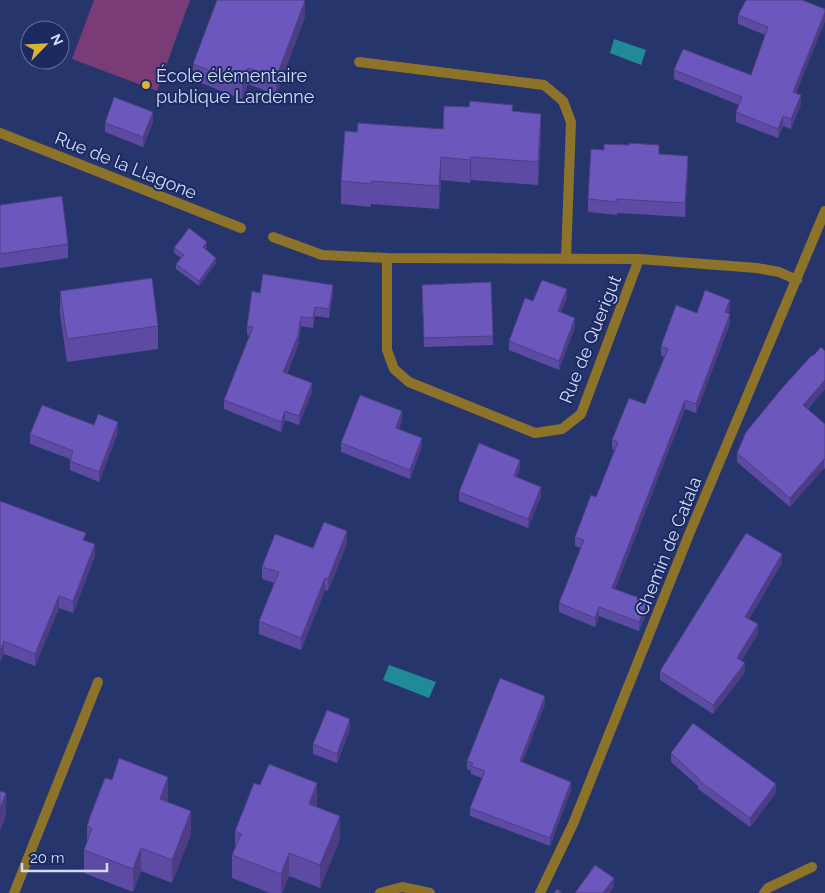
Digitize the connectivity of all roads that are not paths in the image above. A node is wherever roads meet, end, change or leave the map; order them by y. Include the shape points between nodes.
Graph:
1 (359, 62) dead end
2 (0, 132) edge
3 (825, 212) edge
4 (241, 228) dead end
5 (273, 237) dead end
6 (387, 258) junction
7 (566, 258) junction
8 (639, 259) junction
9 (797, 280) junction
10 (98, 682) dead end
11 (812, 867) dead end
12 (14, 893) edge
13 (380, 893) edge
14 (430, 893) edge
15 (540, 893) edge
16 (764, 893) edge

1 - 7 street via 544,85 564,101 571,122
2 - 4 street, Rue de la Llagone
3 - 9 street, Chemin de Catala
5 - 6 street, Rue de Querigut via 322,255
6 - 7 street, Rue de Querigut
6 - 8 street, Rue de Querigut via 387,350 394,369 409,382 535,433 562,429 581,414
7 - 8 street, Rue de Querigut
8 - 9 street, Rue de Querigut via 757,268
9 - 15 street, Chemin de Catala via 690,532 573,824
10 - 12 street
11 - 16 street
13 - 14 street via 402,888

